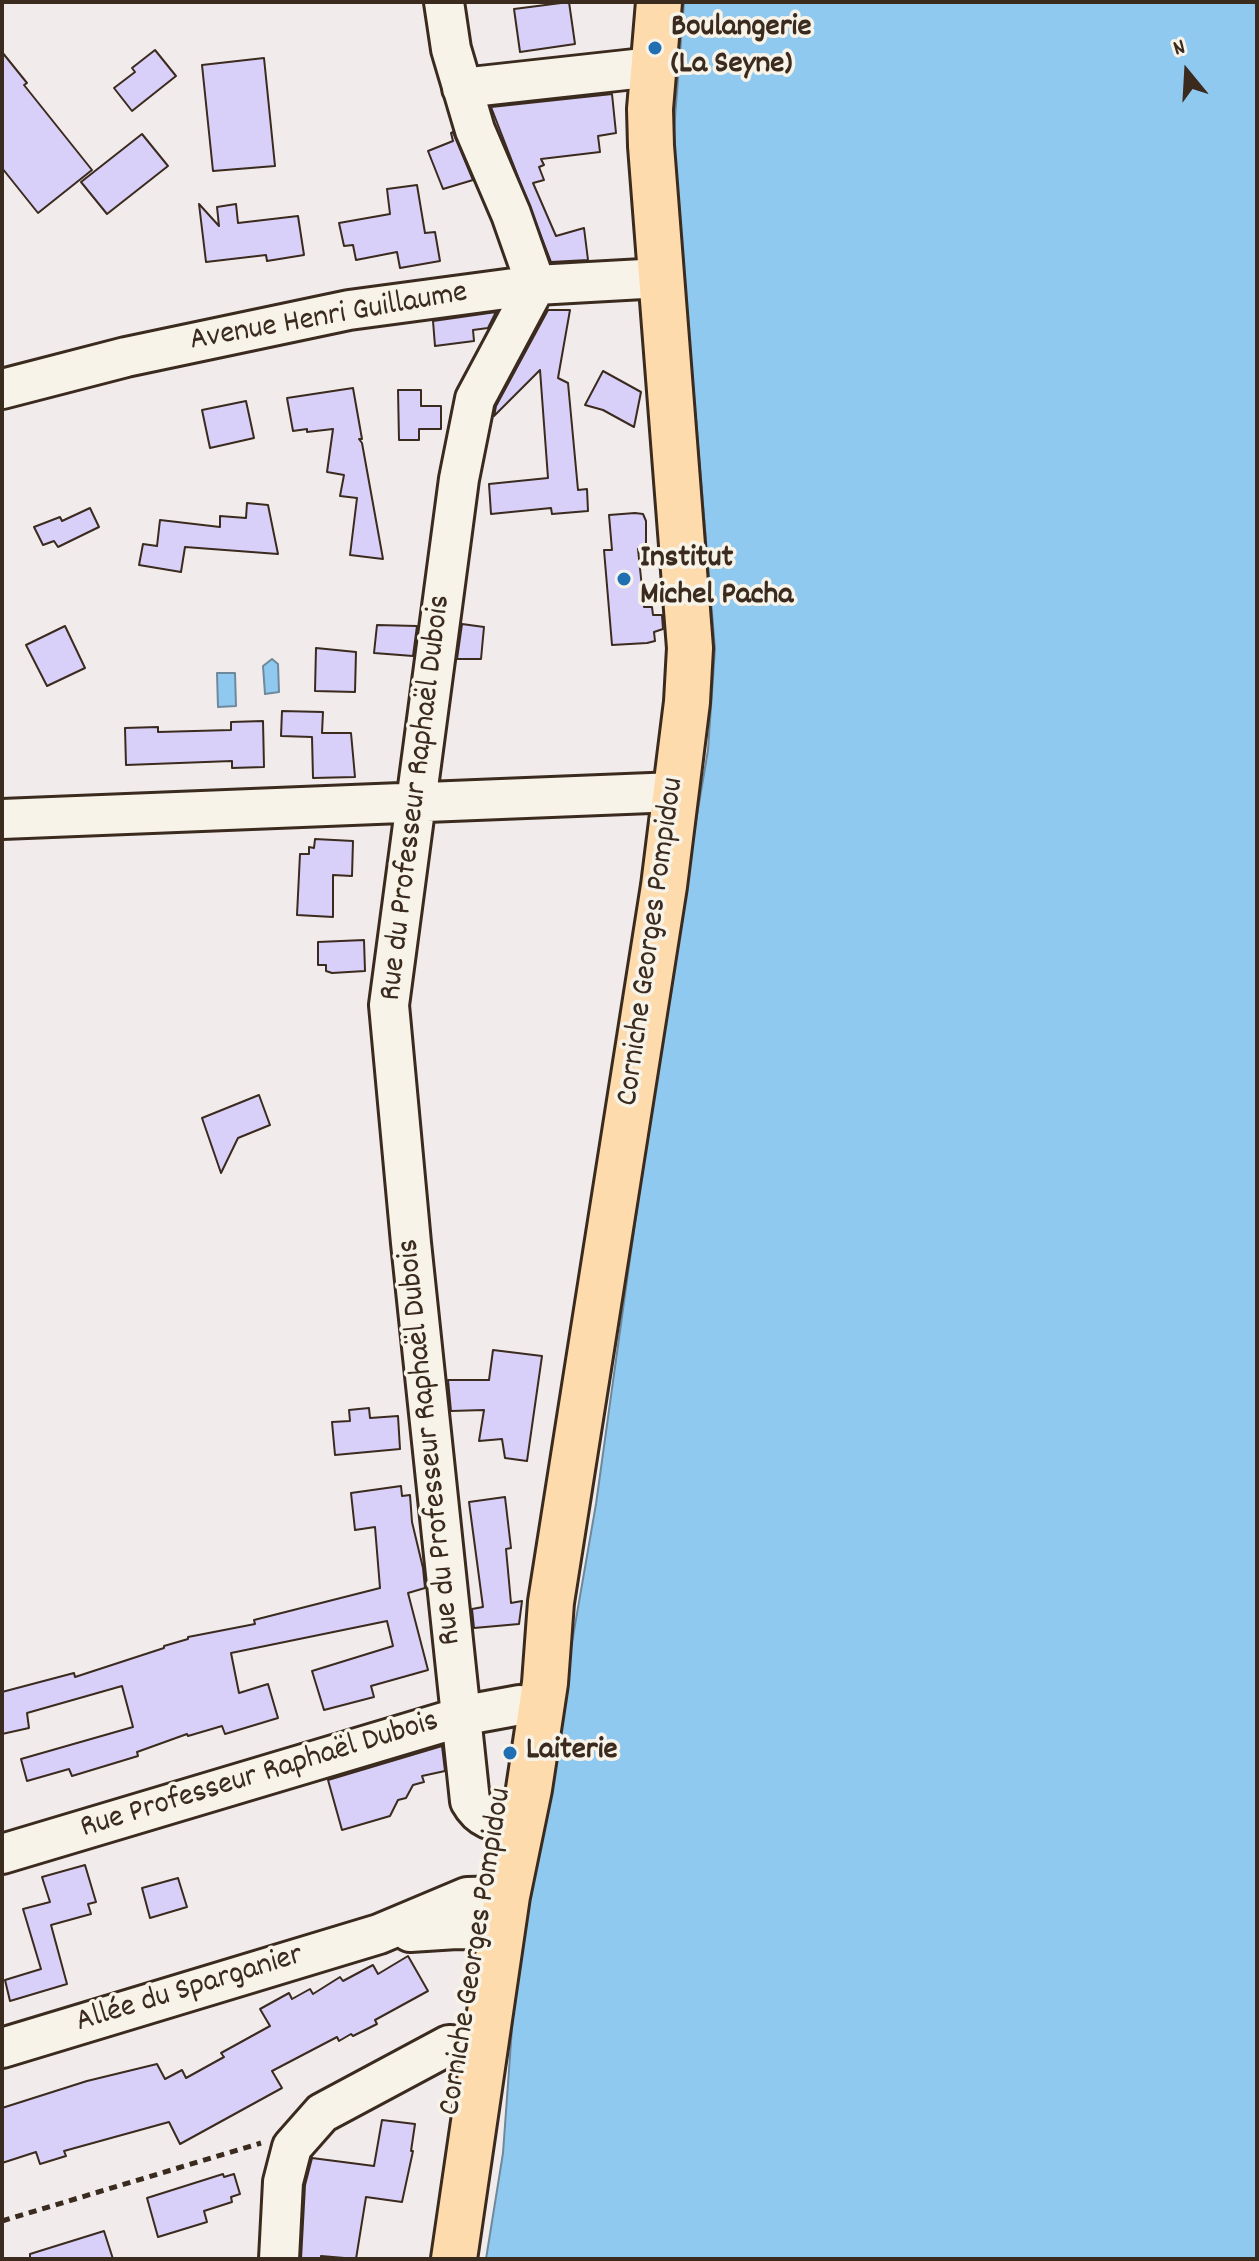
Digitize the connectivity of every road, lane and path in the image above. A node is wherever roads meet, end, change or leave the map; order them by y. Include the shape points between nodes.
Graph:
1 (444, 2) edge
2 (659, 2) edge
3 (653, 67) junction
4 (462, 88) junction
5 (661, 278) junction
6 (536, 285) junction
7 (2, 389) edge
8 (676, 792) junction
9 (415, 803) junction
10 (2, 819) edge
11 (551, 1602) junction
12 (520, 1705) junction
13 (460, 1718) junction
14 (509, 1824) junction
15 (2, 1854) edge
16 (493, 1913) junction
17 (473, 2047) junction
18 (2, 2048) edge
19 (292, 2147) junction
20 (2, 2221) edge
21 (279, 2259) edge
22 (433, 2259) edge
23 (454, 2259) edge

1 - 4 street via 442,51
2 - 3 main road, Corniche Georges Pompidou
3 - 4 street
3 - 5 main road, Corniche Georges Pompidou via 651,146
4 - 6 street
5 - 6 street, Avenue Henri Guillaume
5 - 8 main road, Corniche Georges Pompidou via 690,648
6 - 7 street, Avenue Henri Guillaume via 349,310
6 - 9 street, Rue du Professeur Raphaël Dubois via 475,399 459,479
8 - 9 street
8 - 11 main road, Corniche Georges Pompidou
9 - 10 street
9 - 13 street, Rue du Professeur Raphaël Dubois via 389,1005
11 - 12 main road, Corniche Georges Pompidou
11 - 14 main road, Corniche Georges Pompidou via 545,1683
12 - 13 street, Rue Professeur Raphaël Dubois
12 - 14 main road, Corniche Georges Pompidou
13 - 14 street, Rue du Professeur Raphaël Dubois via 470,1801 476,1812
13 - 15 street, Rue Professeur Raphaël Dubois
14 - 16 main road, Corniche Georges Pompidou
16 - 17 main road, Corniche Georges Pompidou
16 - 18 street, Allée du Sparganier via 467,1897 379,1934
17 - 19 street via 449,2045 322,2113
17 - 22 main road, Corniche Georges Pompidou
17 - 23 main road, Corniche Georges Pompidou
19 - 20 path via 258,2142
19 - 21 street via 283,2182

